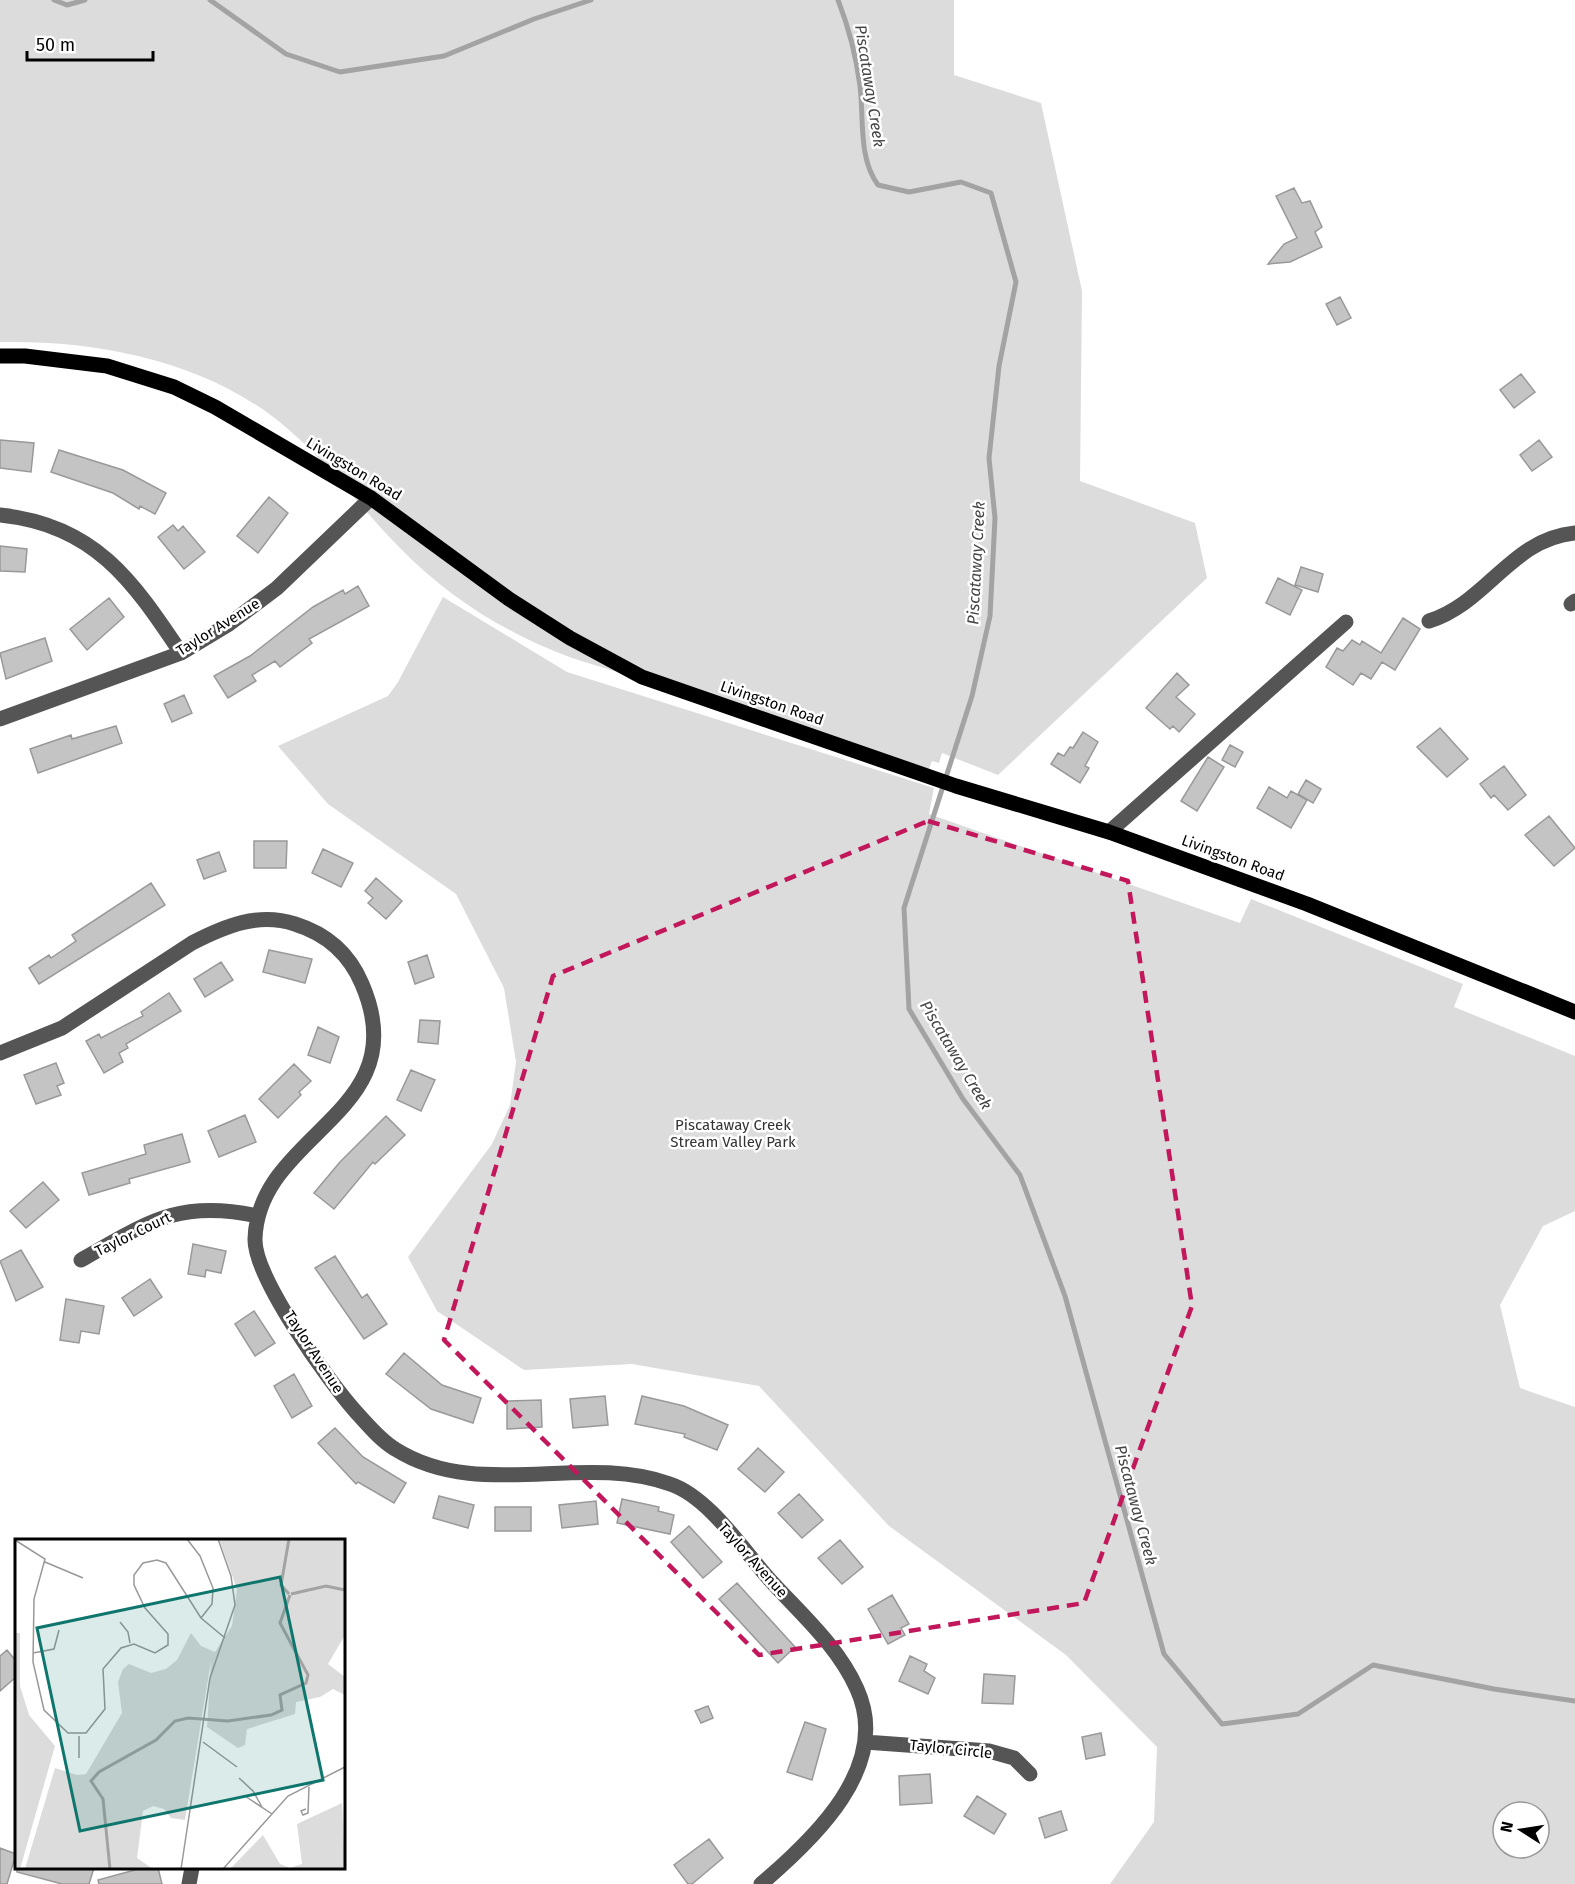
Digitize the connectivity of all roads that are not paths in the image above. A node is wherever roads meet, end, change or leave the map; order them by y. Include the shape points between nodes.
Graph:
1 (0, 356) edge
2 (371, 498) junction
3 (0, 515) edge
4 (1575, 532) edge
5 (1429, 621) dead end
6 (1346, 622) dead end
7 (181, 653) junction
8 (0, 719) edge
9 (1109, 832) junction
10 (1575, 1012) edge
11 (0, 1053) edge
12 (258, 1216) junction
13 (81, 1260) dead end
14 (865, 1742) junction
15 (1030, 1774) dead end
16 (192, 1869) edge
17 (189, 1884) edge
18 (761, 1884) edge

1 - 2 main road, Livingston Road via 107,366 174,387 216,407
2 - 7 street, Taylor Avenue via 277,588
2 - 9 main road, Livingston Road via 509,599 642,677 956,786
3 - 7 street via 45,524 93,546 129,581
4 - 5 street via 1548,537 1528,548 1470,597 1442,617
6 - 9 street
7 - 8 street, Taylor Avenue
9 - 10 main road, Livingston Road via 1309,905
11 - 12 street, Taylor Avenue via 62,1028 214,932 265,918 298,925 329,940 355,968 369,1000 374,1030 370,1060 352,1097 278,1174
12 - 13 street, Taylor Court via 212,1210 172,1214
12 - 14 street, Taylor Avenue via 256,1251 275,1293 333,1384 392,1447 429,1465 455,1471 501,1476 628,1474 667,1483 689,1493 834,1650 864,1706
14 - 15 street, Taylor Circle via 989,1751 1014,1758
14 - 18 street, Taylor Avenue via 850,1786 828,1819
16 - 17 street

